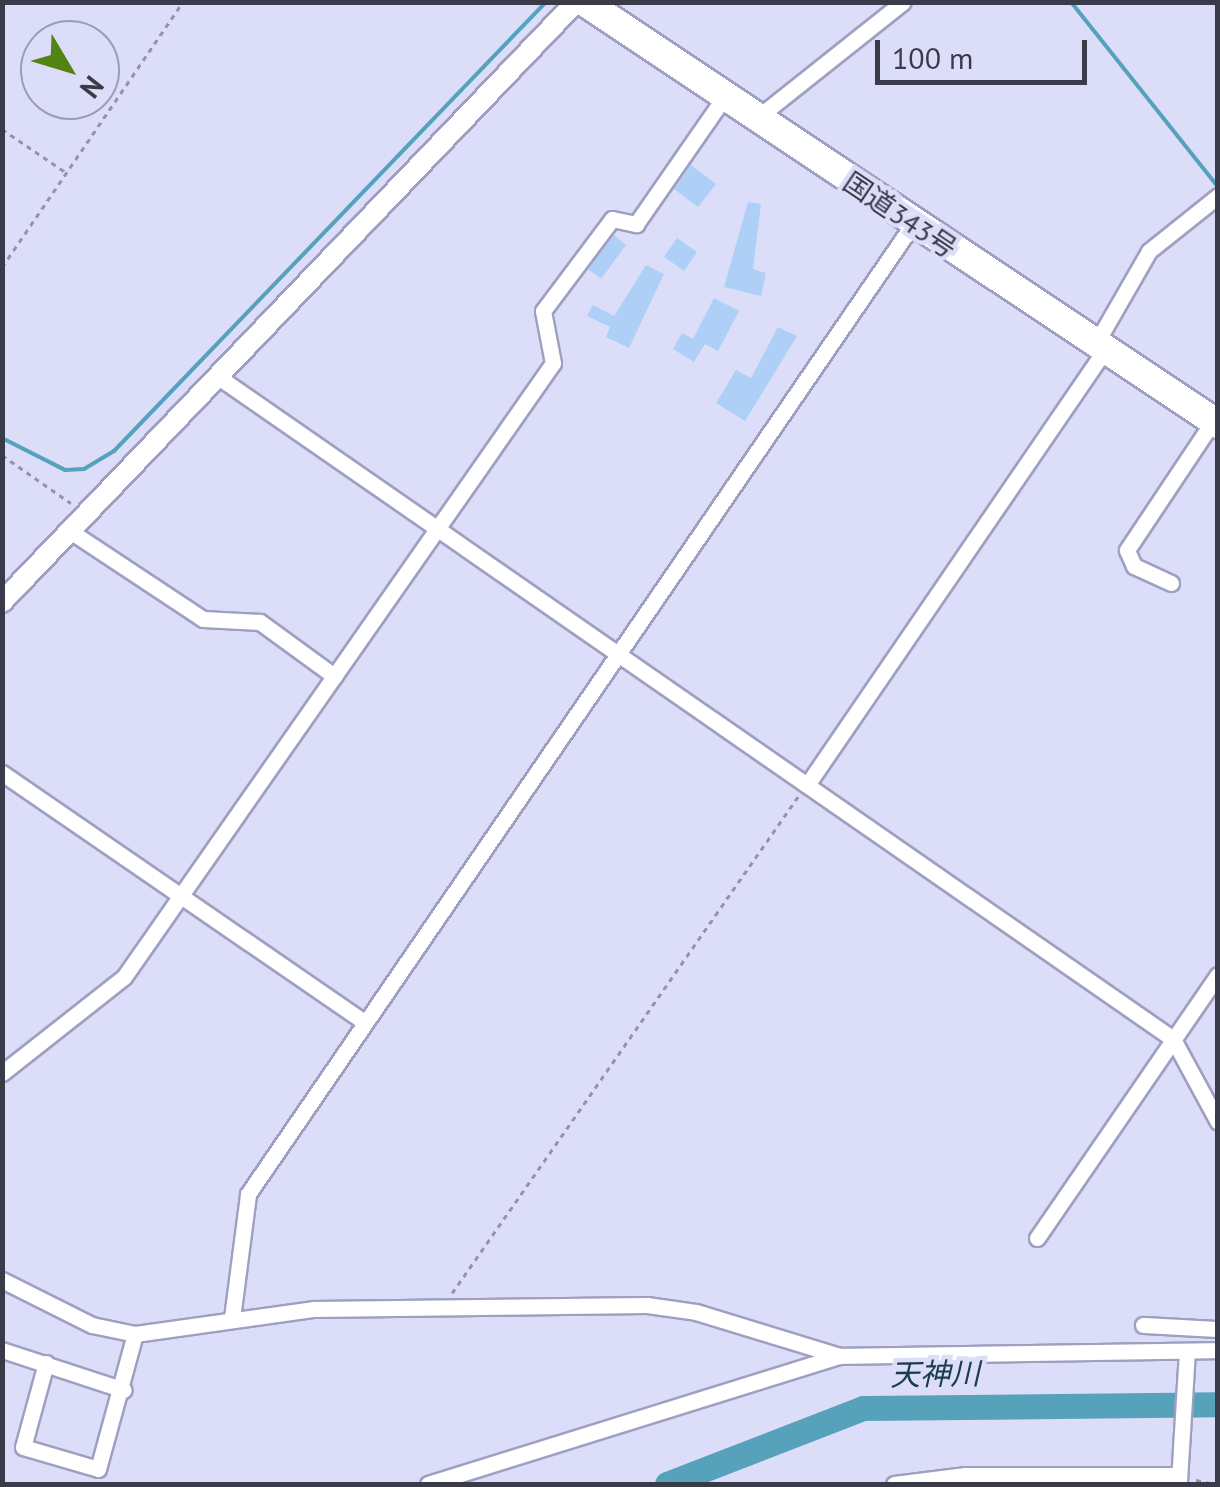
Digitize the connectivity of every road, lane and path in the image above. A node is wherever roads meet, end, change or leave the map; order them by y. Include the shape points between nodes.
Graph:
1 (183, 2) edge
2 (576, 2) edge
3 (586, 2) edge
4 (902, 2) edge
5 (724, 96) junction
6 (757, 118) junction
7 (2, 129) edge
8 (67, 172) junction
9 (1217, 196) edge
10 (913, 224) junction
11 (2, 267) edge
12 (1100, 348) junction
13 (217, 376) junction
14 (1215, 422) edge
15 (2, 455) edge
16 (86, 513) junction
17 (437, 528) junction
18 (70, 531) junction
19 (1171, 583) dead end
20 (2, 602) edge
21 (619, 656) junction
22 (334, 676) junction
23 (2, 773) edge
24 (806, 785) junction
25 (181, 894) junction
26 (1218, 975) edge
27 (363, 1021) junction
28 (1173, 1039) junction
29 (2, 1073) edge
30 (1218, 1122) edge
31 (1037, 1238) dead end
32 (2, 1280) edge
33 (440, 1311) junction
34 (232, 1318) junction
35 (1143, 1325) dead end
36 (1218, 1329) edge
37 (134, 1334) junction
38 (2, 1350) edge
39 (1218, 1350) edge
40 (1187, 1352) junction
41 (840, 1356) junction
42 (46, 1363) junction
43 (124, 1390) junction
44 (1179, 1480) edge
45 (428, 1484) edge
46 (894, 1484) edge
47 (1214, 1484) edge

1 - 8 path
2 - 13 street
3 - 5 highway, 国道343号
4 - 6 street
5 - 6 highway, 国道343号
5 - 17 street via 636,224 612,219 543,311 553,363
6 - 10 highway, 国道343号
7 - 8 path
8 - 11 path
9 - 12 street via 1149,250
10 - 12 highway, 国道343号
10 - 21 street
12 - 14 highway, 国道343号
12 - 24 street
13 - 16 street
13 - 17 street
14 - 19 street via 1127,550 1134,566
15 - 16 path
16 - 18 street
17 - 21 street
17 - 22 street
18 - 20 street
18 - 22 street via 203,619 260,622
21 - 24 street
21 - 27 street
22 - 25 street
23 - 25 street
24 - 28 street
24 - 33 path
25 - 27 street
25 - 29 street via 124,977
26 - 28 street
27 - 34 street via 248,1194
28 - 30 street
28 - 31 street
32 - 37 street via 92,1326
33 - 34 street via 314,1309
33 - 41 street via 647,1305 696,1312
34 - 37 street
35 - 36 street
37 - 43 street
38 - 42 street
39 - 40 street
40 - 41 street
40 - 44 street
41 - 45 street
42 - 43 street
42 - 43 street via 23,1447 98,1469
44 - 46 street via 965,1475
44 - 47 path

